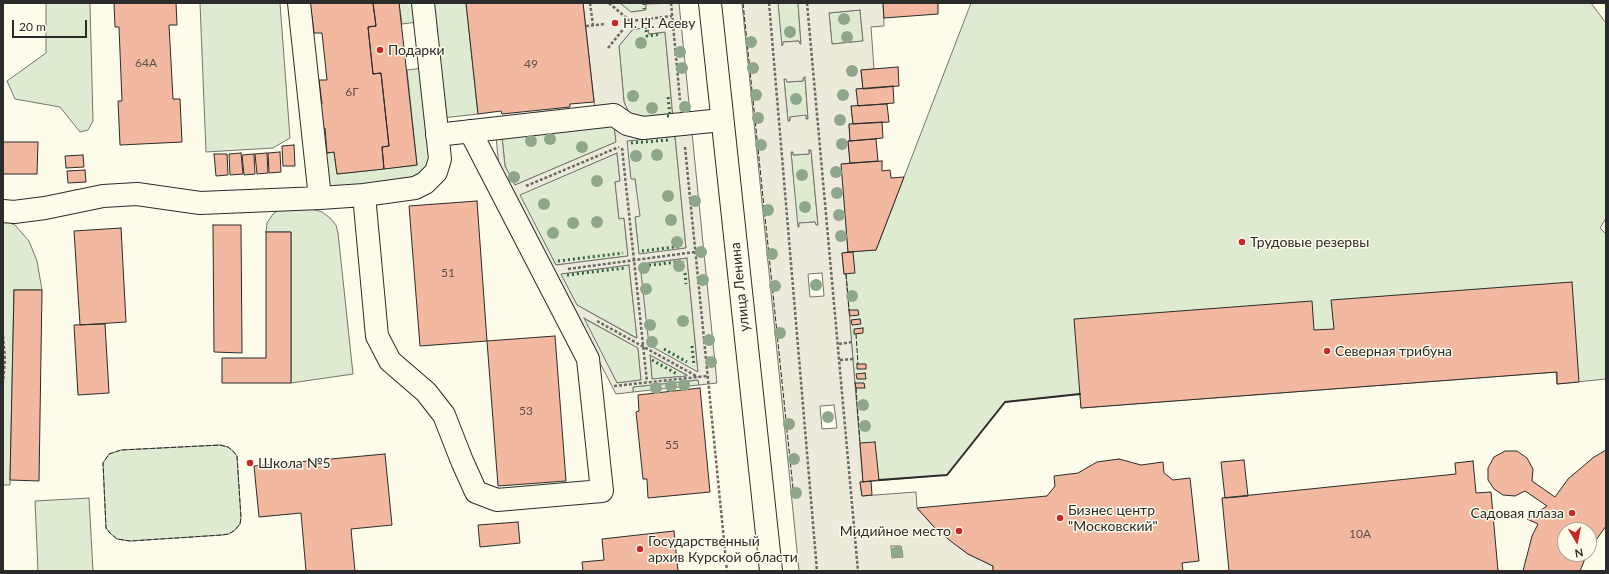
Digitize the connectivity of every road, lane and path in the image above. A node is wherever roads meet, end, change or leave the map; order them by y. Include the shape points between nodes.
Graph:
1 (299, 3) edge
2 (423, 3) edge
3 (590, 3) edge
4 (609, 3) edge
5 (671, 3) edge
6 (710, 3) edge
7 (769, 3) edge
8 (807, 3) edge
9 (672, 16) junction
10 (630, 21) junction
11 (605, 24) dead end
12 (593, 25) junction
13 (586, 26) dead end
14 (608, 48) dead end
15 (722, 120) junction
16 (682, 124) junction
17 (470, 131) junction
18 (437, 135) junction
19 (522, 188) dead end
20 (364, 195) junction
21 (320, 198) junction
22 (3, 211) edge
23 (695, 252) junction
24 (634, 260) junction
25 (563, 269) dead end
26 (596, 321) dead end
27 (3, 336) edge
28 (852, 342) dead end
29 (838, 344) junction
30 (643, 347) junction
31 (853, 359) dead end
32 (840, 360) junction
33 (707, 376) junction
34 (698, 377) junction
35 (3, 382) edge
36 (647, 382) junction
37 (592, 388) junction
38 (727, 571) edge
39 (771, 571) edge
40 (817, 571) edge
41 (858, 571) edge

1 - 21 main road
2 - 18 main road
3 - 12 path
4 - 10 path
5 - 9 path
6 - 15 main road, улица Ленина
7 - 40 path
8 - 29 path
9 - 10 path
9 - 16 path
10 - 14 path
11 - 12 path
12 - 13 path
15 - 16 main road
15 - 39 main road, улица Ленина
16 - 17 main road via 643,128 627,124 614,115
16 - 23 path
17 - 18 main road
17 - 37 main road via 588,359
18 - 20 main road via 440,159 436,172 425,183 415,188
19 - 24 path via 622,146
20 - 21 main road
20 - 37 main road via 377,336 390,361 426,392 444,415 476,492 497,500 602,491
21 - 22 main road via 200,203 137,194 103,196 14,212
23 - 24 path
23 - 33 path
24 - 25 path
24 - 30 path
26 - 30 path
27 - 35 path
28 - 29 path
29 - 32 path
30 - 34 path
30 - 36 path
31 - 32 path
32 - 41 path
33 - 34 path
33 - 38 path
34 - 36 path
36 - 37 path

